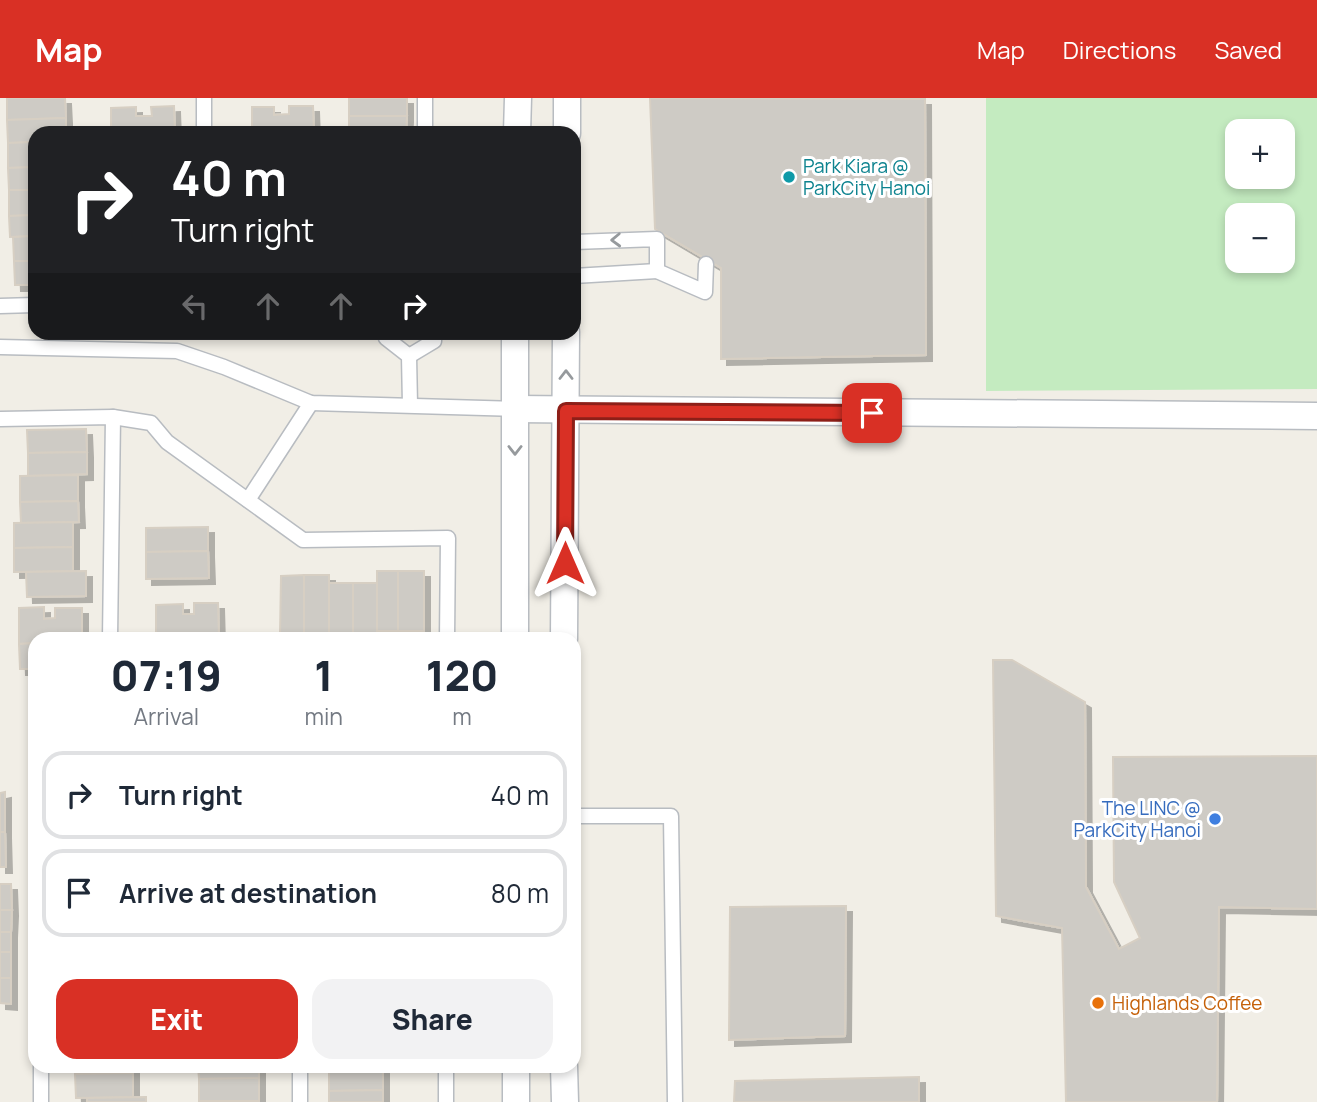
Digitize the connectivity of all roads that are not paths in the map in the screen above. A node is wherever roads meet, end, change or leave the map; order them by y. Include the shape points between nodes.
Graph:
1 (204, 98) edge
2 (425, 98) edge
3 (517, 98) edge
4 (567, 98) edge
5 (204, 126) edge
6 (425, 126) edge
7 (517, 126) edge
8 (567, 126) edge
9 (581, 242) edge
10 (706, 264) dead end
11 (657, 271) junction
12 (581, 276) edge
13 (28, 305) edge
14 (0, 306) edge
15 (389, 340) edge
16 (434, 340) edge
17 (515, 340) edge
18 (566, 340) edge
19 (0, 347) edge
20 (409, 356) junction
21 (311, 403) junction
22 (410, 405) junction
23 (515, 409) junction
24 (566, 411) junction
25 (1317, 416) edge
26 (113, 417) junction
27 (0, 419) edge
28 (248, 500) junction
29 (110, 632) edge
30 (447, 632) edge
31 (515, 632) edge
32 (564, 632) edge
33 (581, 816) edge
34 (41, 1073) edge
35 (300, 1073) edge
36 (446, 1073) edge
37 (516, 1073) edge
38 (564, 1073) edge
39 (41, 1102) edge
40 (300, 1102) edge
41 (446, 1102) edge
42 (516, 1102) edge
43 (565, 1102) edge
44 (675, 1102) edge

1 - 5 lane
2 - 6 lane
3 - 7 street
4 - 8 street
11 -> 9 lane via 657,239
10 - 11 lane via 705,292
11 - 12 lane
13 - 14 lane
15 - 20 lane
16 - 20 lane
17 - 23 street
24 -> 18 street
19 - 21 lane via 177,351
20 - 22 lane
21 - 22 lane
21 - 28 lane
22 - 23 lane
23 - 24 street
23 -> 31 street
24 - 25 street
24 - 32 street
26 - 27 lane
26 - 28 lane via 152,423 167,442
26 - 29 lane
28 - 30 lane via 303,540 447,538
33 - 44 lane via 671,816
34 - 39 lane
35 - 40 lane
36 - 41 lane
37 - 42 street
38 - 43 street

